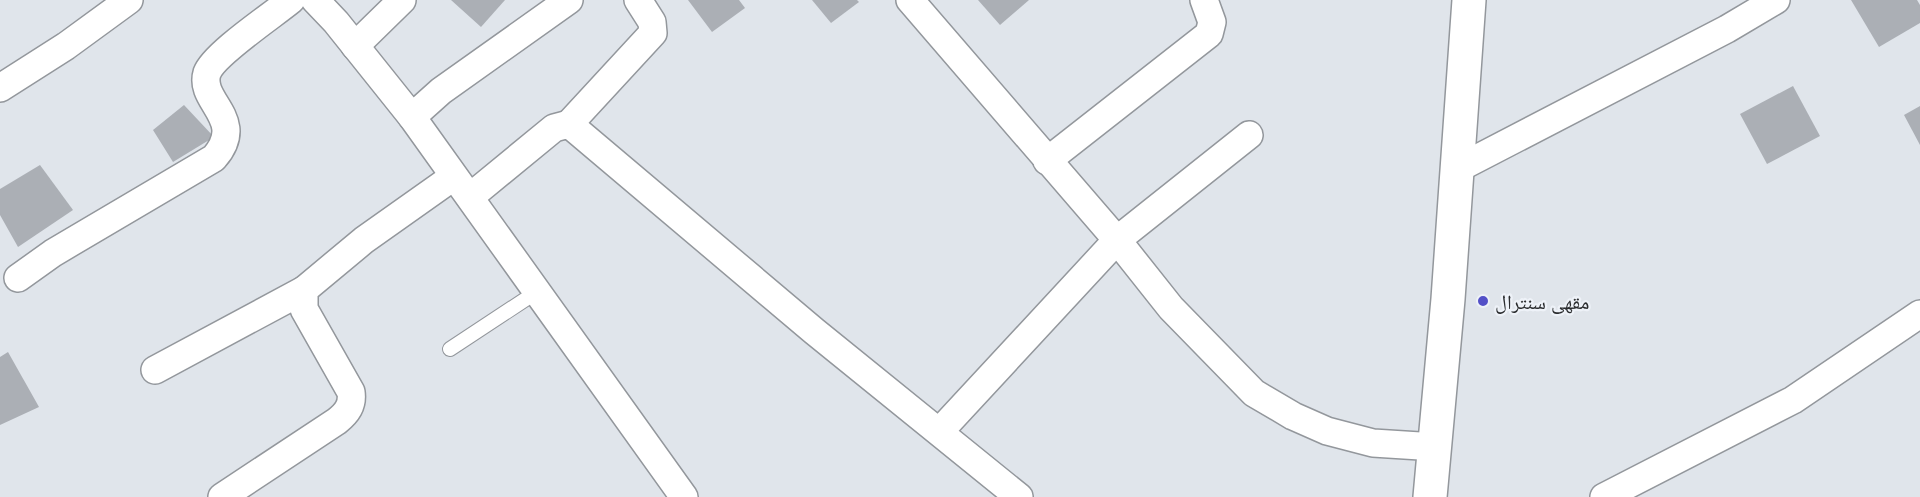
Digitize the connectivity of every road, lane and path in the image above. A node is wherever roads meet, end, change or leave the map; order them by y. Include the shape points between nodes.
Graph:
1 (129, 0) edge
2 (291, 0) edge
3 (315, 0) edge
4 (402, 0) edge
5 (569, 0) edge
6 (638, 0) edge
7 (910, 0) edge
8 (1203, 0) edge
9 (1469, 0) edge
10 (1776, 0) edge
11 (355, 46) junction
12 (0, 88) edge
13 (412, 117) junction
14 (569, 124) junction
15 (1250, 135) dead end
16 (1047, 161) junction
17 (1457, 169) junction
18 (462, 187) junction
19 (1117, 240) junction
20 (18, 278) dead end
21 (304, 290) junction
22 (538, 291) junction
23 (1920, 314) edge
24 (450, 349) dead end
25 (155, 370) dead end
26 (940, 431) junction
27 (1436, 447) junction
28 (222, 497) edge
29 (684, 497) edge
30 (1019, 497) edge
31 (1430, 497) edge
32 (1604, 497) edge

1 - 12 street
2 - 20 street via 217,59 207,74 208,88 226,126 226,142 214,158 53,253
3 - 11 street
4 - 11 street
5 - 13 street via 441,91
6 - 14 street via 652,22 653,33
7 - 16 street
8 - 16 street via 1212,22 1209,34
9 - 17 main road
10 - 17 street
11 - 13 street
13 - 18 street
14 - 18 street via 554,128
14 - 26 street
15 - 19 street
16 - 19 street
17 - 27 main road
18 - 21 street via 364,240
18 - 22 street
19 - 26 street
19 - 27 street via 1171,308 1254,393 1327,431 1373,443
21 - 25 street
21 - 28 street via 304,309 351,392 349,409 337,421
22 - 24 lane
22 - 29 street
23 - 32 street via 1793,400
26 - 30 street
27 - 31 main road

